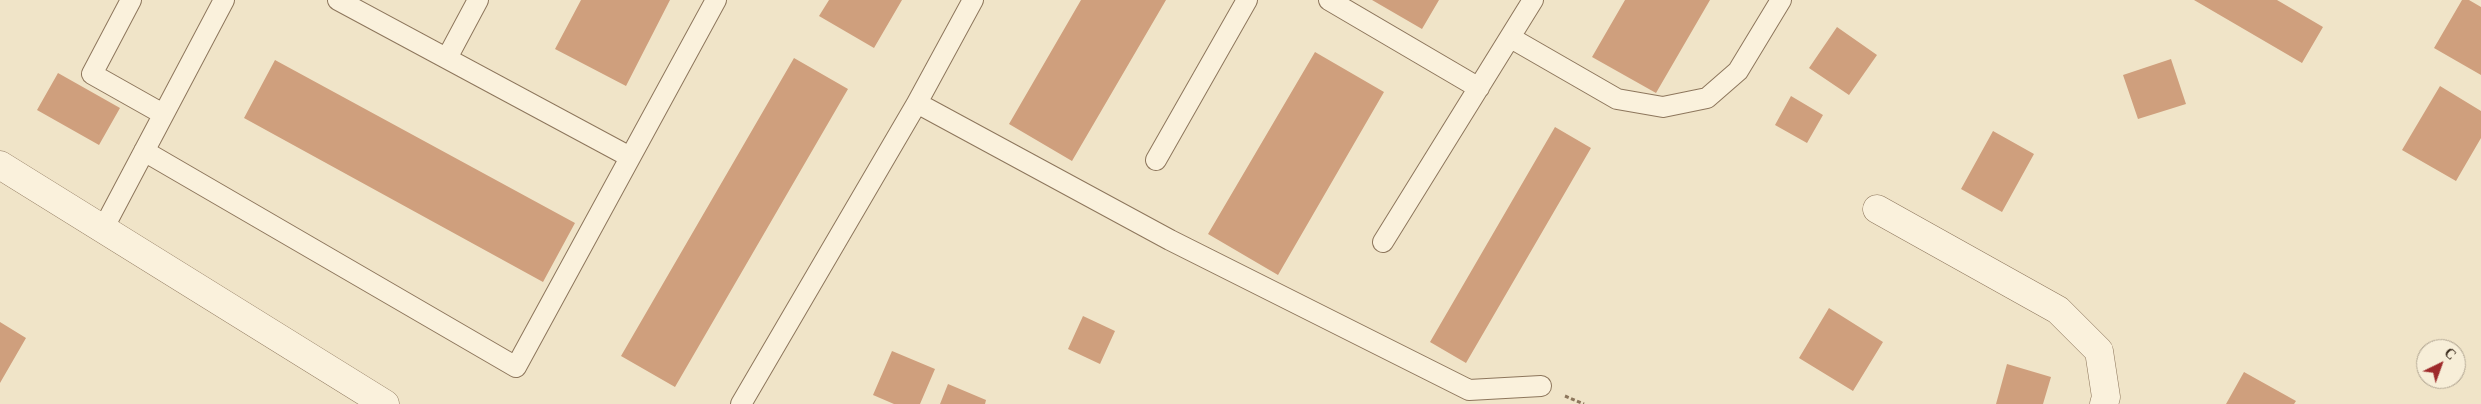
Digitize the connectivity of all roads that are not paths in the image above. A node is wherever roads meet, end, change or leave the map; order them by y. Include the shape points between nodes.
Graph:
1 (131, 0) edge
2 (224, 0) edge
3 (338, 0) edge
4 (478, 0) edge
5 (716, 0) edge
6 (973, 0) edge
7 (1247, 0) edge
8 (1328, 0) edge
9 (1533, 0) edge
10 (1781, 0) edge
11 (1511, 38) junction
12 (446, 58) junction
13 (1479, 88) junction
14 (917, 103) junction
15 (163, 114) junction
16 (144, 151) junction
17 (630, 157) junction
18 (1156, 160) dead end
19 (0, 166) edge
20 (1877, 209) dead end
21 (103, 229) junction
22 (1383, 242) dead end
23 (1541, 386) dead end
24 (385, 404) edge
25 (741, 404) edge
26 (2104, 404) edge

1 - 15 lane via 92,74
2 - 15 lane
3 - 12 lane
4 - 12 lane
5 - 17 lane
6 - 14 lane
7 - 18 lane
8 - 13 lane
9 - 11 lane
10 - 11 lane via 1738,71 1707,98 1663,108 1617,99
11 - 13 lane
12 - 17 lane
13 - 22 lane
14 - 23 lane via 1170,240 1469,390
14 - 25 lane
15 - 16 lane
16 - 17 lane via 516,367
16 - 21 lane
19 - 21 street
20 - 26 street via 2058,310 2099,351 2106,397
21 - 24 street

